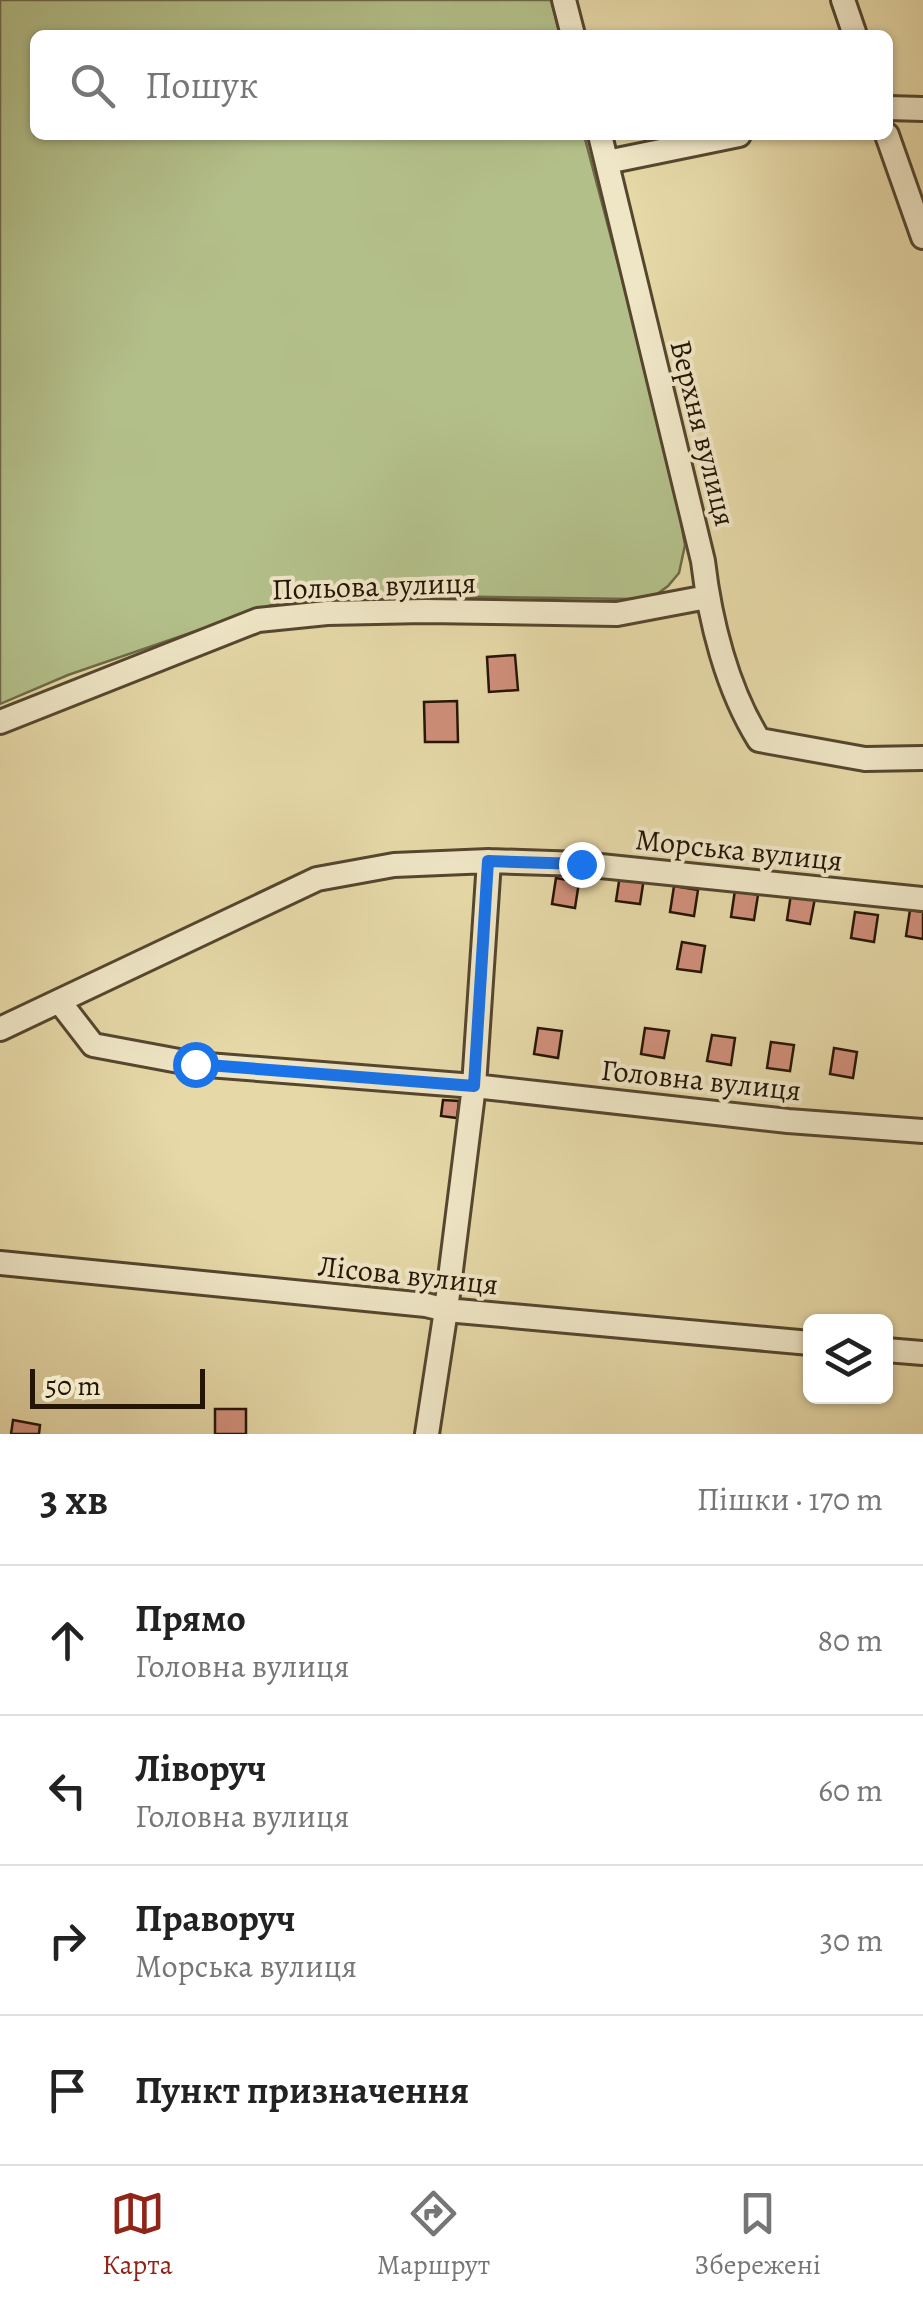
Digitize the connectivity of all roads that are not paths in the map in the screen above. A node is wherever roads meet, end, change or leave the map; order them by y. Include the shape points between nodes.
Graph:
1 (564, 0) edge
2 (843, 0) edge
3 (572, 30) edge
4 (853, 30) edge
5 (893, 108) edge
6 (923, 109) edge
7 (601, 140) edge
8 (715, 140) edge
9 (889, 140) edge
10 (607, 162) junction
11 (923, 238) edge
12 (707, 597) junction
13 (0, 722) edge
14 (923, 758) edge
15 (488, 861) junction
16 (923, 899) edge
17 (59, 1002) junction
18 (0, 1029) edge
19 (474, 1086) junction
20 (923, 1131) edge
21 (0, 1263) edge
22 (446, 1310) junction
23 (803, 1342) edge
24 (893, 1351) edge
25 (923, 1353) edge
26 (427, 1434) edge

1 - 3 street
2 - 4 street
5 - 6 street
7 - 10 street, Верхня вулиця
8 - 10 street
9 - 11 street
10 - 12 street, Верхня вулиця
12 - 13 street, Польова вулиця via 617,614 326,613 258,620
12 - 14 street, Верхня вулиця via 741,712 759,740 864,759
15 - 16 street, Морська вулиця via 581,864
15 - 17 street, Морська вулиця via 394,864 317,879
15 - 19 street
17 - 18 street, Морська вулиця
17 - 19 street, Головна вулиця via 93,1044 195,1064
19 - 20 street, Головна вулиця
19 - 22 street
21 - 22 street, Лісова вулиця
22 - 23 street, Лісова вулиця
22 - 26 street
24 - 25 street

